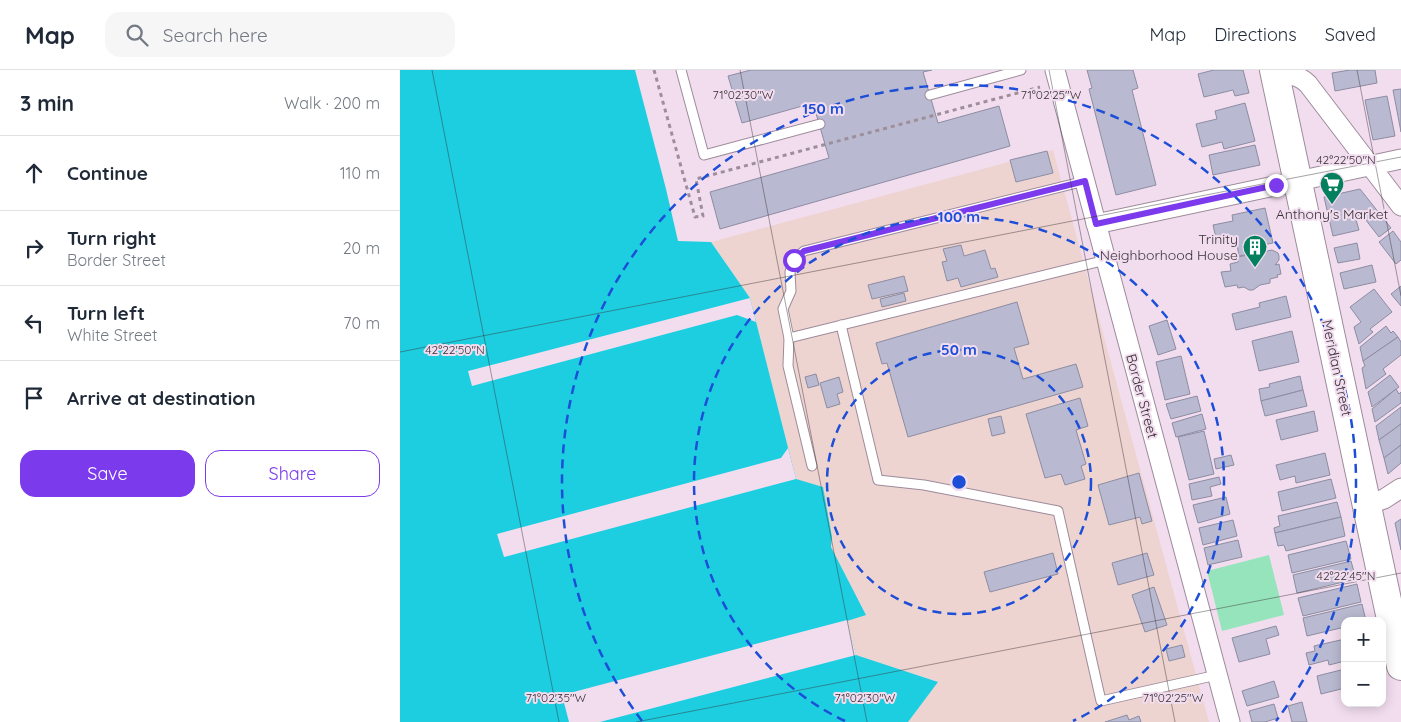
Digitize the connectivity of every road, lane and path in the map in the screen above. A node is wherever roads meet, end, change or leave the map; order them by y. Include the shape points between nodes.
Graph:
1 (681, 70) edge
2 (1021, 70) edge
3 (1055, 70) edge
4 (1275, 73) edge
5 (930, 95) dead end
6 (820, 124) dead end
7 (1401, 159) edge
8 (1369, 166) junction
9 (1298, 180) junction
10 (1085, 181) junction
11 (1401, 206) edge
12 (1096, 224) junction
13 (1106, 260) junction
14 (841, 326) junction
15 (789, 338) junction
16 (812, 466) dead end
17 (1401, 488) edge
18 (1366, 505) junction
19 (1401, 666) edge
20 (1217, 675) junction
21 (1230, 722) edge

1 - 6 lane via 704,155
2 - 5 lane
3 - 10 street, Border Street
4 - 8 street via 1296,75 1304,80
4 - 9 main road, Meridian Street
7 - 8 street
8 - 9 street
8 - 11 street
9 - 12 street
9 - 18 main road, Meridian Street
10 - 12 street, Border Street
10 - 15 lane via 804,251 794,260 790,272 791,291 784,309
12 - 13 street, Border Street
13 - 14 lane
13 - 20 street, Border Street
14 - 15 lane
14 - 20 lane via 878,480 1058,511 1101,701
15 - 16 lane via 788,366
17 - 18 street
18 - 19 main road, Meridian Street
20 - 21 street, Border Street

